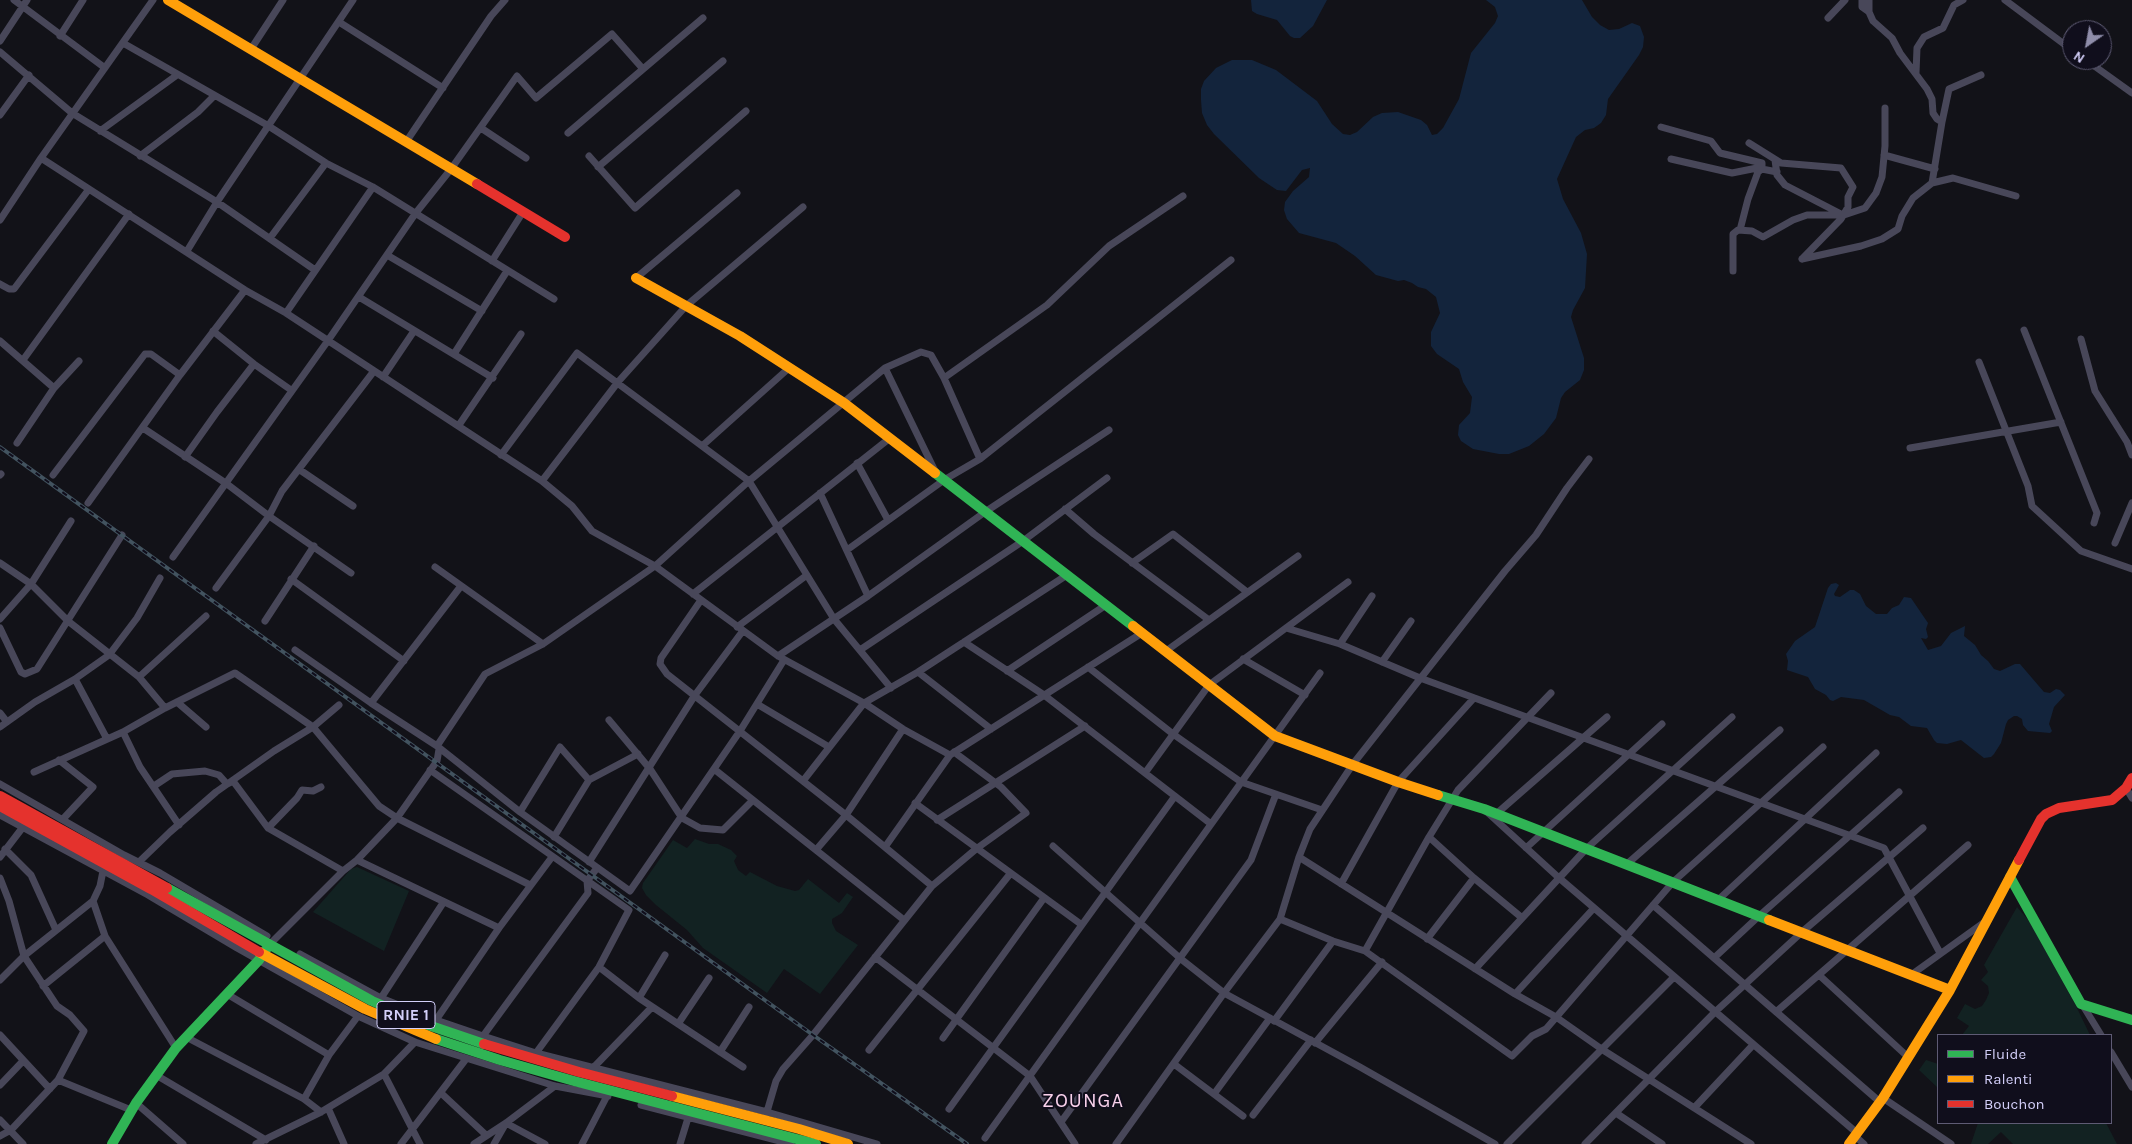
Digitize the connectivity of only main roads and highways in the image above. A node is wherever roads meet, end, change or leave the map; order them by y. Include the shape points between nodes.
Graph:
1 (168, 0) edge
2 (565, 237) dead end
3 (636, 278) road end
4 (2132, 778) edge
5 (0, 796) edge
6 (0, 806) edge
7 (2010, 877) junction
8 (271, 942) junction
9 (261, 957) junction
10 (1950, 990) junction
11 (2132, 1020) edge
12 (1853, 1138) edge
13 (112, 1144) edge
14 (816, 1144) edge
15 (848, 1144) edge

1 - 2 main road
3 - 10 main road via 740,336 844,403 1275,736 1452,801 1484,809 1494,816 1586,848
4 - 7 main road via 2112,800 2059,808 2046,814
5 - 8 main road, RNIE 1
6 - 9 main road, RNIE 1 via 151,888
7 - 10 main road
7 - 11 main road via 2082,1004
8 - 9 main road
8 - 15 main road, RNIE 1 via 372,1001 428,1025 579,1072 766,1116
9 - 13 main road via 176,1048
9 - 14 main road, RNIE 1 via 365,1009 434,1038 574,1081
10 - 12 main road via 1881,1100

